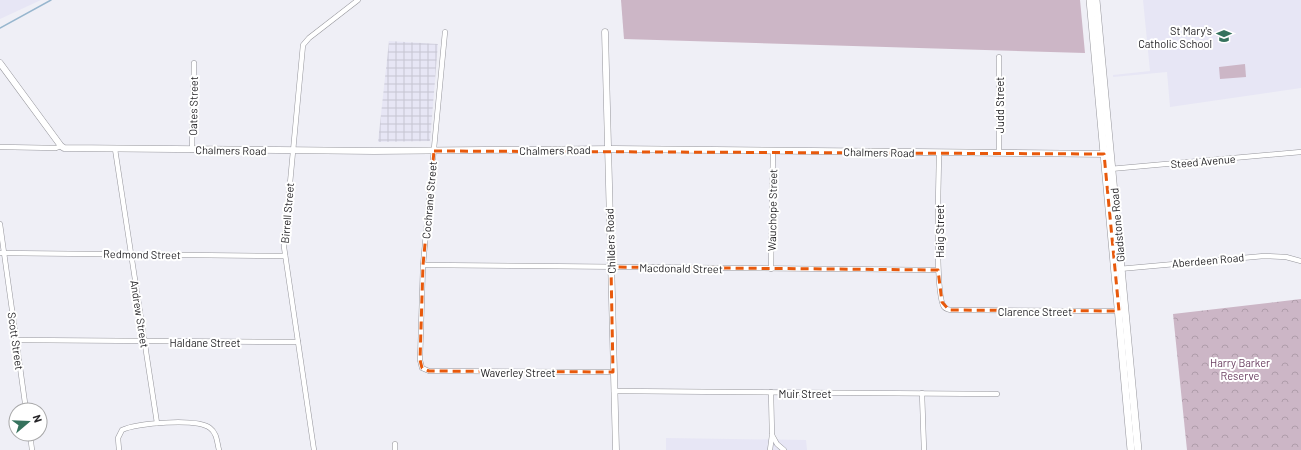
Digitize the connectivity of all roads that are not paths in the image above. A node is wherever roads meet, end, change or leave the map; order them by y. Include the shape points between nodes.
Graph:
1 (358, 0) edge
2 (1090, 0) edge
3 (1096, 0) edge
4 (445, 32) dead end
5 (605, 32) dead end
6 (999, 57) dead end
7 (0, 62) edge
8 (194, 63) dead end
9 (61, 146) junction
10 (0, 147) edge
11 (115, 149) junction
12 (607, 149) junction
13 (192, 150) junction
14 (293, 151) junction
15 (434, 151) junction
16 (773, 151) junction
17 (1301, 152) edge
18 (939, 153) junction
19 (999, 153) junction
20 (1107, 154) junction
21 (1109, 170) junction
22 (0, 224) edge
23 (2, 253) edge
24 (131, 254) junction
25 (285, 256) junction
26 (1301, 261) edge
27 (423, 265) junction
28 (611, 267) junction
29 (1118, 269) junction
30 (771, 270) junction
31 (938, 270) junction
32 (945, 308) joint
33 (1122, 311) junction
34 (16, 340) junction
35 (144, 341) junction
36 (298, 342) junction
37 (422, 368) joint
38 (613, 372) junction
39 (614, 391) junction
40 (771, 392) junction
41 (922, 393) junction
42 (997, 394) dead end
43 (25, 402) edge
44 (157, 423) junction
45 (772, 435) junction
46 (395, 444) dead end
47 (119, 450) edge
48 (219, 450) edge
49 (314, 450) edge
50 (395, 450) edge
51 (616, 450) edge
52 (770, 450) edge
53 (784, 450) edge
54 (924, 450) edge
55 (1131, 450) edge
56 (1138, 450) edge

1 - 14 street, Birrell Street via 303,45
2 - 20 main road, Gladstone Road
3 - 20 main road, Gladstone Road
4 - 15 street, Cochrane Street
5 - 12 street, Childers Road
6 - 19 street, Judd Street
7 - 9 street
8 - 13 street, Oates Street
9 - 10 street, Chalmers Road
9 - 11 street, Chalmers Road
11 - 13 street, Chalmers Road
11 - 24 street, Andrew Street
12 - 15 street, Chalmers Road
12 - 16 street, Chalmers Road
12 - 28 street, Childers Road
13 - 14 street, Chalmers Road
14 - 15 street, Chalmers Road
14 - 25 street, Birrell Street via 284,240
15 - 27 street, Cochrane Street
16 - 18 street, Chalmers Road
16 - 30 street, Wauchope Street
17 - 21 street, Steed Avenue
18 - 19 street, Chalmers Road
18 - 31 street, Haig Street
19 - 20 street, Chalmers Road
20 - 21 main road, Gladstone Road
21 - 29 main road, Gladstone Road
22 - 23 street, Scott Street
23 - 24 street, Redmond Street
23 - 34 street, Scott Street
24 - 25 street, Redmond Street
24 - 35 street, Andrew Street
25 - 36 street, Birrell Street
26 - 29 street, Aberdeen Road via 1264,256
27 - 28 street, Macdonald Street
27 - 37 street, Cochrane Street via 420,360
28 - 30 street, Macdonald Street
28 - 38 street, Childers Road
29 - 33 main road, Gladstone Road
30 - 31 street, Macdonald Street
31 - 32 street, Haig Street
32 - 33 street, Clarence Street
33 - 55 main road, Gladstone Road
33 - 56 main road, Gladstone Road
34 - 35 street, Haldane Street
34 - 43 street, Scott Street
35 - 36 street, Haldane Street
35 - 44 street, Andrew Street
36 - 49 street, Birrell Street
37 - 38 street, Waverley Street via 429,371
38 - 39 street, Childers Road
39 - 40 street, Muir Street
39 - 51 street, Childers Road
40 - 41 street, Muir Street
40 - 45 street
41 - 42 street, Muir Street
41 - 54 street
44 - 47 street via 122,430 118,438
44 - 48 street via 204,424 216,435
45 - 52 street
45 - 53 street
46 - 50 street

